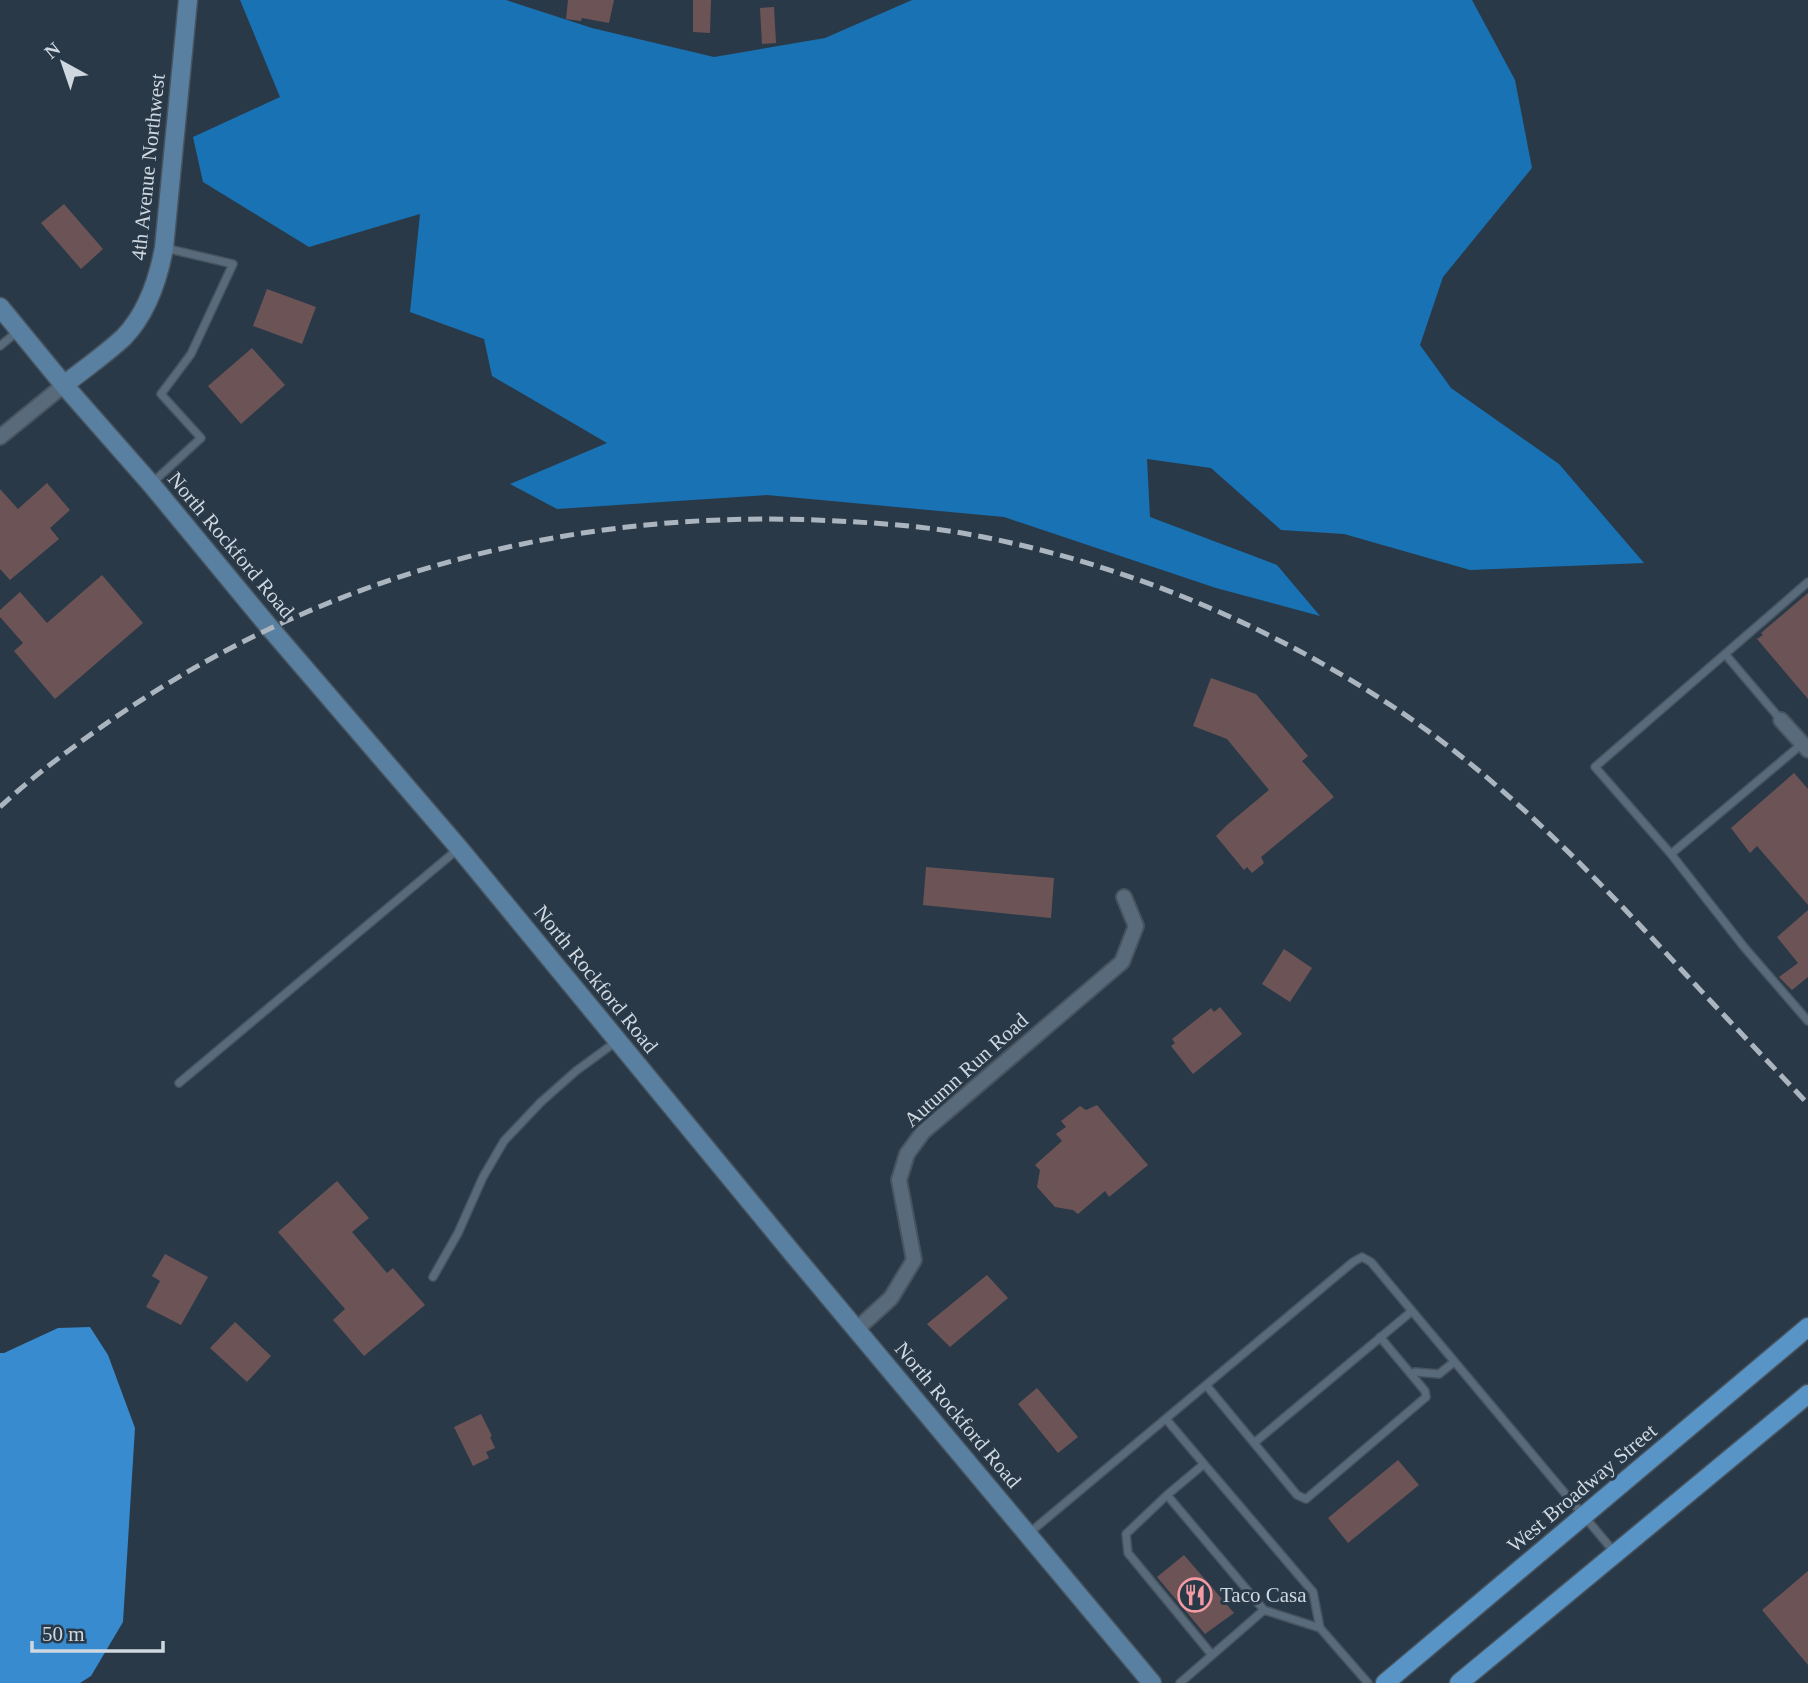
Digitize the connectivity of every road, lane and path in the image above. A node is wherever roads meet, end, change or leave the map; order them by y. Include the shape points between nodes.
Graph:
1 (188, 0) edge
2 (164, 248) junction
3 (0, 307) edge
4 (19, 330) junction
5 (0, 346) edge
6 (64, 385) junction
7 (0, 437) edge
8 (151, 484) junction
9 (1808, 582) edge
10 (1725, 654) junction
11 (1781, 720) joint
12 (1805, 747) edge
13 (459, 848) junction
14 (1671, 854) junction
15 (1124, 897) dead end
16 (1808, 1021) edge
17 (617, 1041) junction
18 (179, 1083) dead end
19 (433, 1277) dead end
20 (1412, 1311) junction
21 (1808, 1327) edge
22 (857, 1329) junction
23 (1380, 1337) junction
24 (1454, 1362) junction
25 (1412, 1375) junction
26 (1206, 1385) junction
27 (1808, 1394) edge
28 (1166, 1419) junction
29 (1254, 1444) junction
30 (1204, 1464) junction
31 (1167, 1495) junction
32 (1584, 1516) junction
33 (1028, 1535) junction
34 (1615, 1553) junction
35 (1264, 1610) junction
36 (1320, 1628) junction
37 (1212, 1655) junction
38 (1152, 1683) edge
39 (1180, 1683) edge
40 (1368, 1683) edge
41 (1385, 1683) edge
42 (1459, 1683) edge

1 - 2 street, 4th Avenue Northwest
2 - 6 street, 4th Avenue Northwest via 159,277 125,336
2 - 8 lane via 233,264 191,354 162,394 201,438
3 - 4 street, North Rockford Road
4 - 5 lane
4 - 6 street, North Rockford Road
6 - 7 street
6 - 8 street, North Rockford Road
8 - 13 street, North Rockford Road
9 - 10 lane
10 - 11 lane
10 - 14 lane via 1595,767
11 - 12 street
12 - 14 lane
13 - 17 street, North Rockford Road
13 - 18 lane
14 - 16 lane
15 - 22 street, Autumn Run Road via 1136,926 1122,962 923,1132 907,1154 899,1180 914,1260 891,1298
17 - 19 lane via 541,1102 504,1142
17 - 22 street, North Rockford Road
20 - 23 lane
20 - 24 lane
20 - 26 lane via 1362,1257
21 - 32 main road, West Broadway Street
22 - 33 street, North Rockford Road
23 - 25 lane
23 - 29 lane
24 - 25 lane via 1438,1374
24 - 32 lane
25 - 29 lane via 1425,1391 1422,1402 1306,1499 1297,1495
26 - 28 lane
26 - 29 lane
27 - 34 main road
28 - 30 lane
28 - 33 lane
30 - 31 lane
30 - 36 lane via 1313,1592
31 - 35 lane
31 - 37 lane via 1126,1534 1128,1553
32 - 34 lane
32 - 41 main road, West Broadway Street
33 - 38 street, North Rockford Road
34 - 42 main road
35 - 36 lane
35 - 37 lane
36 - 40 lane
37 - 39 lane

